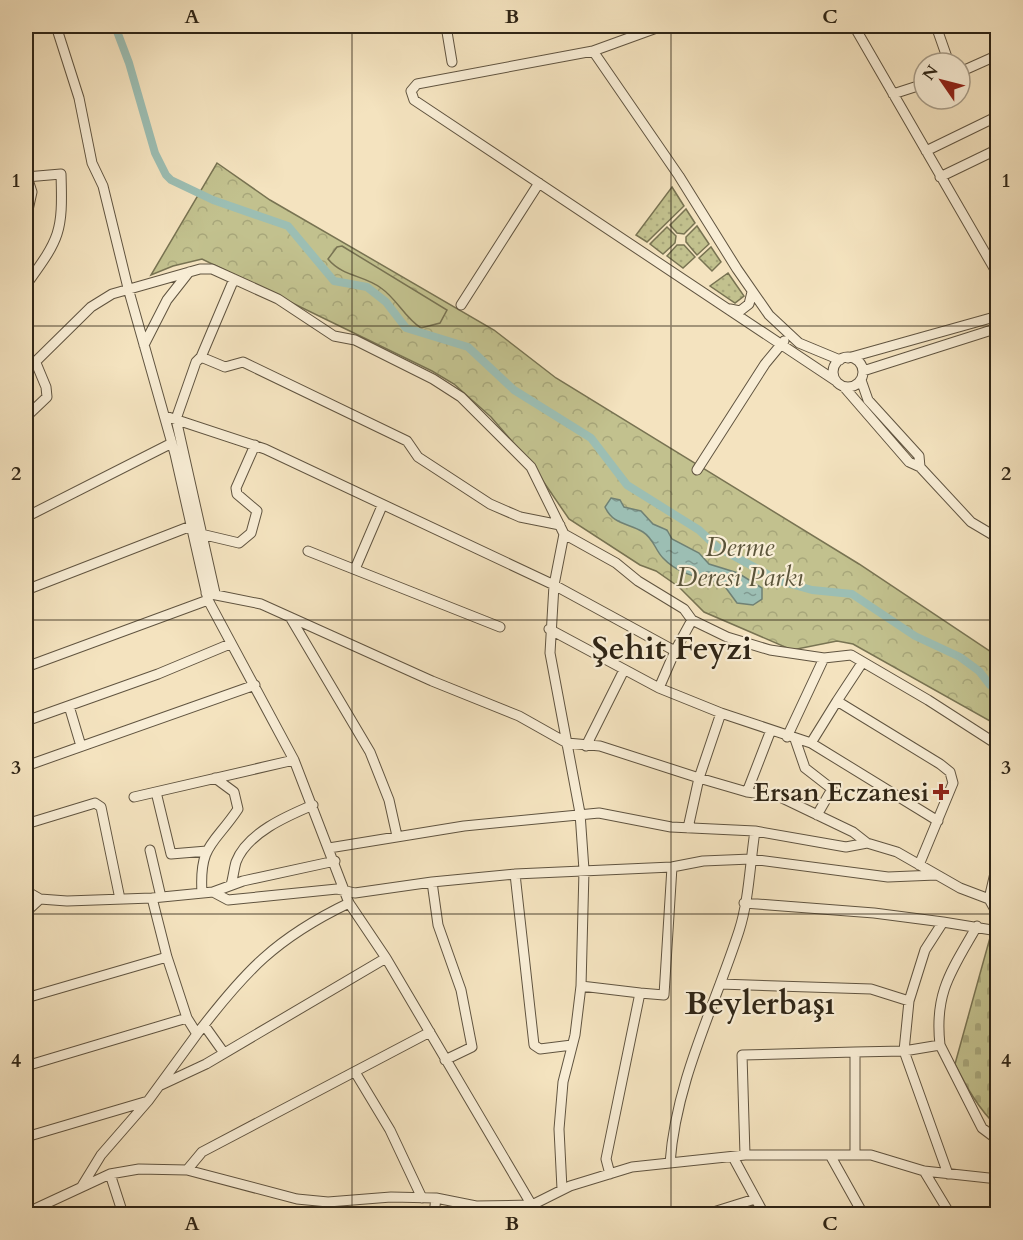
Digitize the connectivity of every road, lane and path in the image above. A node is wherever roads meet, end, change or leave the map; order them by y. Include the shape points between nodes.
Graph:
1 (56, 26) edge
2 (446, 26) edge
3 (662, 26) edge
4 (854, 26) edge
5 (936, 26) edge
6 (593, 51) junction
7 (945, 51) edge
8 (998, 55) edge
9 (452, 62) dead end
10 (972, 67) edge
11 (912, 88) edge
12 (893, 94) junction
13 (998, 116) edge
14 (998, 149) edge
15 (926, 151) junction
16 (26, 176) edge
17 (940, 177) junction
18 (539, 183) junction
19 (26, 219) edge
20 (189, 272) junction
21 (998, 275) edge
22 (234, 279) junction
23 (26, 285) edge
24 (128, 288) junction
25 (753, 292) junction
26 (461, 305) dead end
27 (728, 309) junction
28 (998, 316) edge
29 (998, 328) edge
30 (788, 334) junction
31 (144, 345) junction
32 (782, 345) junction
33 (201, 357) junction
34 (844, 359) junction
35 (36, 363) junction
36 (26, 371) edge
37 (862, 376) junction
38 (840, 384) junction
39 (165, 416) junction
40 (26, 417) edge
41 (176, 419) junction
42 (172, 443) junction
43 (255, 446) junction
44 (920, 467) junction
45 (697, 470) dead end
46 (382, 506) junction
47 (26, 517) edge
48 (190, 526) junction
49 (562, 530) junction
50 (201, 534) junction
51 (998, 538) edge
52 (308, 550) dead end
53 (355, 569) junction
54 (554, 585) junction
55 (26, 590) edge
56 (210, 595) junction
57 (290, 617) junction
58 (692, 620) junction
59 (500, 627) dead end
60 (549, 629) junction
61 (230, 644) junction
62 (675, 651) junction
63 (824, 658) junction
64 (862, 663) junction
65 (26, 667) edge
66 (624, 670) junction
67 (255, 685) junction
68 (659, 688) junction
69 (837, 701) junction
70 (69, 706) junction
71 (721, 713) junction
72 (26, 721) edge
73 (771, 730) junction
74 (791, 738) junction
75 (567, 743) junction
76 (811, 743) junction
77 (998, 745) edge
78 (81, 746) junction
79 (586, 746) junction
80 (294, 760) junction
81 (26, 766) edge
82 (215, 778) junction
83 (699, 778) junction
84 (156, 792) junction
85 (747, 792) junction
86 (134, 797) dead end
87 (313, 805) junction
88 (580, 813) junction
89 (817, 815) junction
90 (938, 821) junction
91 (26, 824) edge
92 (688, 828) junction
93 (755, 831) junction
94 (397, 836) junction
95 (867, 843) junction
96 (329, 849) junction
97 (150, 850) dead end
98 (207, 851) junction
99 (751, 859) junction
100 (335, 861) junction
101 (998, 861) edge
102 (919, 865) junction
103 (672, 867) junction
104 (584, 870) junction
105 (515, 874) junction
106 (936, 875) junction
107 (432, 882) junction
108 (231, 885) junction
109 (26, 891) edge
110 (344, 891) junction
111 (213, 892) junction
112 (202, 893) junction
113 (157, 898) junction
114 (40, 899) junction
115 (120, 899) junction
116 (989, 899) junction
117 (349, 903) junction
118 (744, 903) junction
119 (26, 912) edge
120 (998, 915) edge
121 (943, 922) junction
122 (976, 926) junction
123 (998, 931) edge
124 (167, 957) junction
125 (386, 958) junction
126 (720, 984) junction
127 (581, 986) junction
128 (640, 993) junction
129 (26, 998) edge
130 (909, 1001) junction
131 (187, 1018) junction
132 (204, 1025) junction
133 (430, 1032) junction
134 (196, 1034) junction
135 (940, 1045) junction
136 (572, 1046) junction
137 (903, 1051) junction
138 (855, 1052) junction
139 (224, 1053) junction
140 (445, 1060) junction
141 (26, 1066) edge
142 (355, 1072) junction
143 (161, 1086) junction
144 (148, 1101) junction
145 (26, 1137) edge
146 (998, 1140) edge
147 (855, 1153) junction
148 (745, 1155) junction
149 (830, 1155) junction
150 (732, 1157) junction
151 (670, 1163) junction
152 (187, 1170) junction
153 (924, 1171) junction
154 (110, 1174) junction
155 (610, 1174) junction
156 (948, 1174) junction
157 (997, 1181) edge
158 (81, 1188) junction
159 (562, 1190) junction
160 (422, 1198) junction
161 (436, 1198) junction
162 (755, 1200) junction
163 (532, 1205) junction
164 (26, 1213) edge
165 (123, 1215) edge
166 (434, 1215) edge
167 (537, 1215) edge
168 (707, 1215) edge
169 (764, 1215) edge
170 (863, 1215) edge
171 (950, 1215) edge

1 - 24 street via 80,98 92,163 103,186
2 - 9 street
3 - 6 street
4 - 12 street
5 - 7 street
6 - 18 street via 417,84 411,91 414,100
6 - 25 street
8 - 10 street
11 - 12 street
12 - 15 street
13 - 15 street
14 - 17 street
15 - 17 street
16 - 19 street via 32,192
16 - 23 street via 61,174 63,214 58,238
17 - 21 street
18 - 26 street
18 - 27 street
20 - 22 street via 212,269
20 - 24 street
20 - 31 street via 166,300
22 - 33 street
22 - 49 street via 278,299 334,336 355,340 461,397 531,467
24 - 31 street
24 - 35 street via 91,307
25 - 27 street via 749,303 740,310
25 - 30 street
27 - 32 street
28 - 34 street
29 - 37 street
30 - 32 street
30 - 34 street via 810,350
31 - 39 street
32 - 38 street
32 - 45 street via 765,364
33 - 41 street
33 - 49 street via 225,367 243,362 407,441 418,457 490,504
34 - 37 street via 860,363
34 - 38 street via 833,372
35 - 36 street
35 - 40 street via 48,397
37 - 38 street via 853,386
37 - 44 street via 868,400 919,456
38 - 44 street via 909,462
39 - 41 street
39 - 42 street
41 - 43 street
41 - 50 street
42 - 47 street
42 - 48 street
43 - 46 street
43 - 50 street via 236,488 237,494 257,511 251,533 239,543
44 - 51 street via 960,512
46 - 53 street
46 - 54 street
48 - 55 street
48 - 56 street
49 - 54 street
49 - 58 street via 684,609
50 - 56 street
52 - 53 street
53 - 59 street
54 - 60 street
54 - 62 street
56 - 57 street via 261,604
56 - 61 street
56 - 65 street
57 - 75 street via 519,716
57 - 94 street via 370,752 389,800
58 - 62 street
58 - 63 street via 727,637 770,650
60 - 66 street
60 - 75 street
61 - 67 street
61 - 70 street
62 - 68 street
63 - 64 street via 851,656
63 - 74 street
64 - 69 street
64 - 77 street
66 - 68 street
66 - 79 street
67 - 78 street
67 - 80 street
68 - 71 street
69 - 76 street
69 - 90 street via 950,772 953,783
70 - 72 street
70 - 78 street
71 - 73 street
71 - 83 street
73 - 74 street
73 - 85 street
74 - 76 street
74 - 89 street via 805,768 832,789
75 - 79 street
75 - 88 street
76 - 90 street
78 - 81 street
79 - 83 street via 600,746
80 - 82 street
80 - 87 street
82 - 84 street
82 - 98 street via 234,792 238,809
83 - 85 street
83 - 92 street
84 - 86 street
84 - 98 street via 171,854
85 - 89 street via 778,796
87 - 96 street
87 - 108 street via 280,819 251,842 236,860
88 - 92 street
88 - 94 street
88 - 104 street
89 - 95 street
90 - 102 street
91 - 115 street via 95,803 101,807
92 - 93 street
93 - 95 street via 846,847
93 - 99 street
94 - 96 street
95 - 102 street via 897,852
96 - 100 street
97 - 113 street
98 - 112 street via 201,867
99 - 103 street
99 - 106 street via 888,877
99 - 118 street
100 - 108 street
100 - 110 street
101 - 116 street
102 - 106 street
103 - 104 street
103 - 128 street via 664,995
104 - 105 street
104 - 127 street
105 - 107 street
105 - 136 street via 534,1045 540,1049
106 - 116 street
107 - 110 street via 355,893
107 - 140 street via 438,925 460,990 472,1047
108 - 111 street
109 - 114 street
110 - 111 street via 228,900
110 - 117 street
111 - 112 street
112 - 113 street
113 - 115 street
113 - 124 street
114 - 115 street
114 - 119 street
116 - 120 street
117 - 125 street
117 - 132 street via 311,921 258,960
118 - 121 street
118 - 126 street via 740,928
121 - 122 street
121 - 130 street via 925,950
122 - 123 street
122 - 135 street via 945,984 937,1016
124 - 129 street
124 - 131 street
125 - 133 street
125 - 139 street
126 - 130 street via 871,988
126 - 151 street via 685,1077
127 - 128 street
127 - 136 street
128 - 155 street via 606,1160
130 - 137 street
131 - 134 street
131 - 141 street
132 - 134 street
132 - 139 street
133 - 140 street
133 - 142 street
134 - 143 street
135 - 137 street
135 - 146 street via 982,1128
136 - 159 street via 563,1082 559,1130
137 - 138 street
137 - 156 street
138 - 147 street
138 - 148 street via 742,1056
139 - 143 street
140 - 163 street
142 - 152 street via 202,1152
142 - 160 street via 390,1130
143 - 144 street
144 - 145 street
144 - 158 street via 101,1155
147 - 149 street
147 - 153 street via 879,1156
148 - 149 street
148 - 150 street
149 - 170 street
150 - 151 street
150 - 162 street
151 - 155 street
152 - 154 street via 139,1169
152 - 160 street via 297,1199 328,1202
153 - 156 street
153 - 171 street
154 - 158 street
154 - 165 street
155 - 159 street
156 - 157 street
158 - 164 street
159 - 163 street
160 - 161 street
161 - 163 street via 476,1206
161 - 166 street
162 - 168 street
162 - 169 street
163 - 167 street

